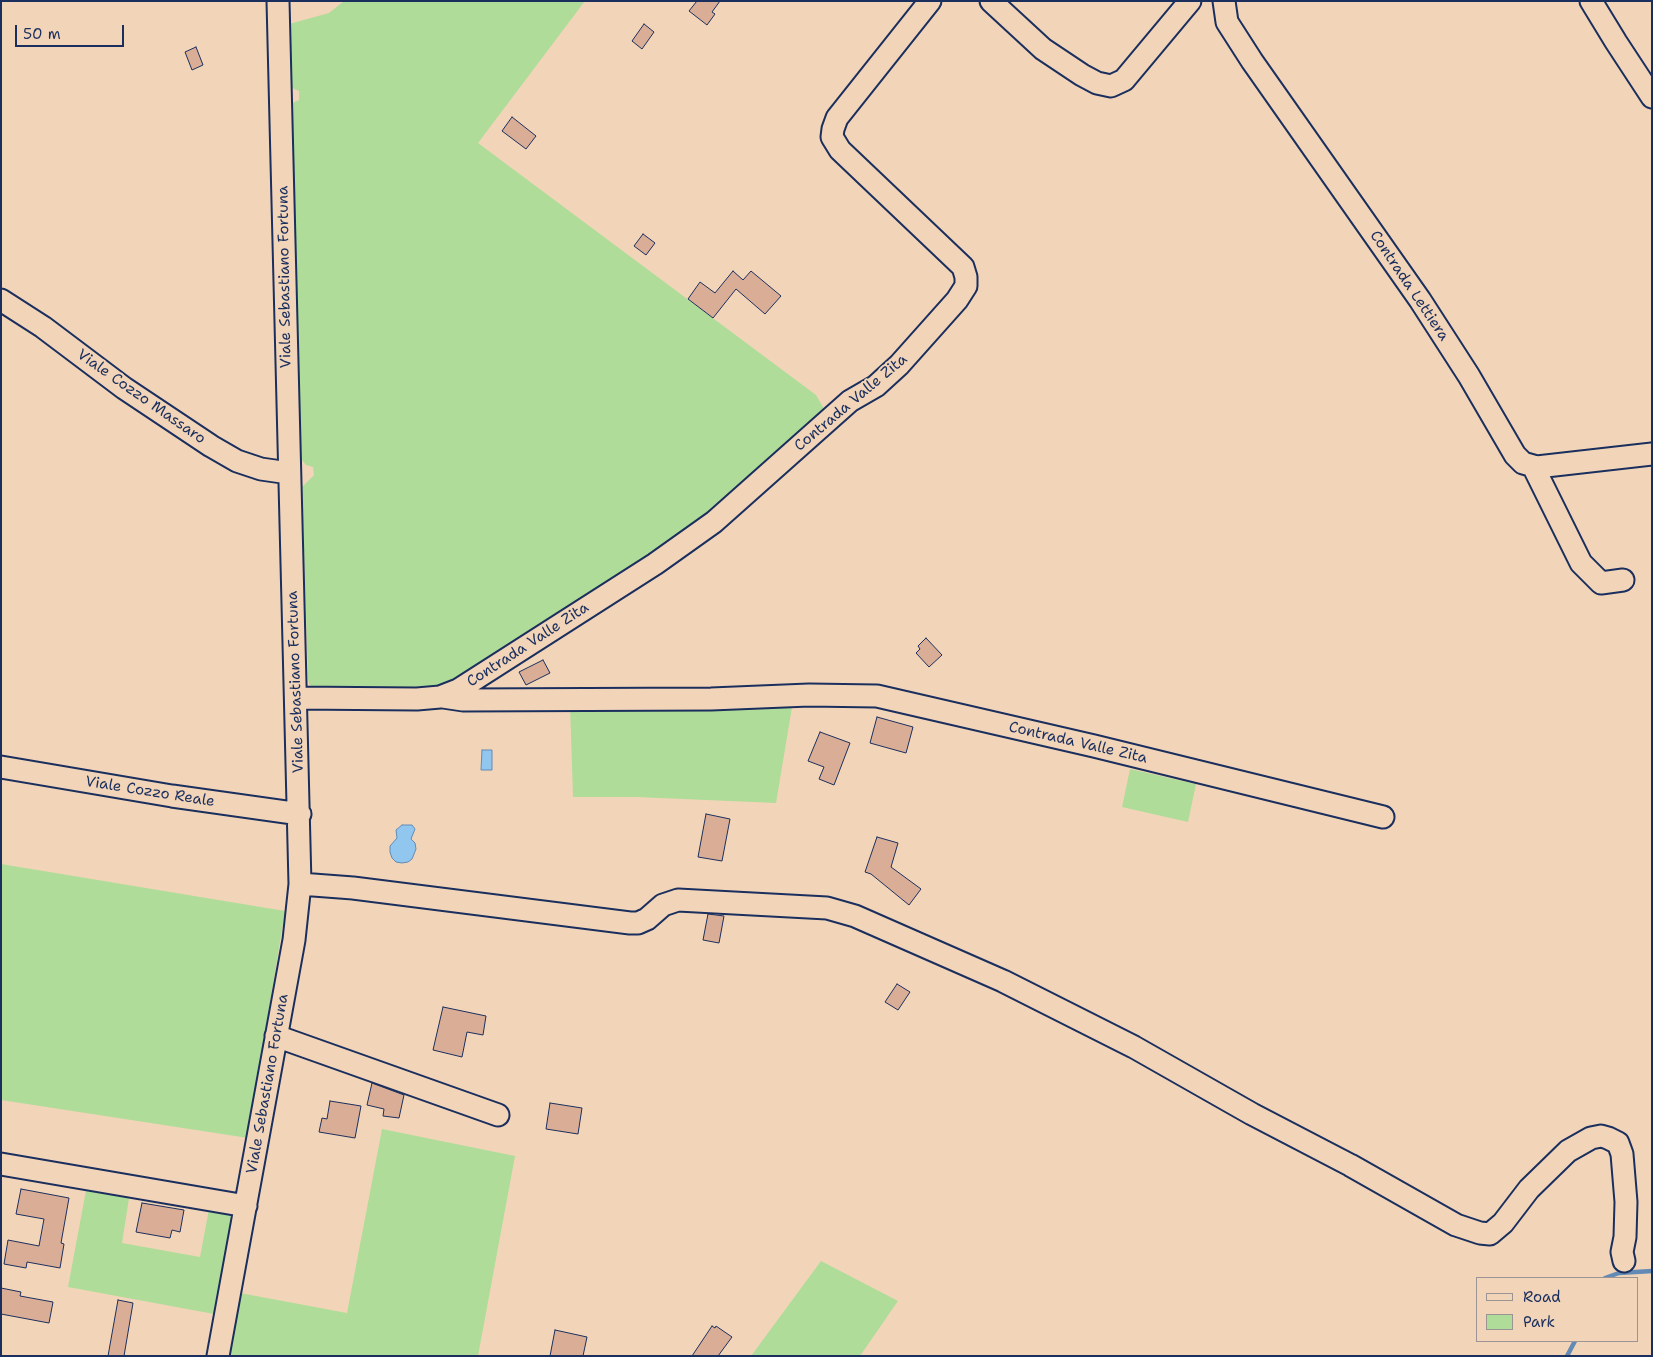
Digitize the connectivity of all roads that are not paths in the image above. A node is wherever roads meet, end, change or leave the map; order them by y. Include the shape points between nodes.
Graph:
1 (278, 1) edge
2 (930, 1) edge
3 (991, 1) edge
4 (1190, 1) edge
5 (1224, 1) edge
6 (1591, 1) edge
7 (1652, 97) edge
8 (1, 300) edge
9 (1652, 454) edge
10 (1532, 466) junction
11 (290, 472) junction
12 (1623, 580) dead end
13 (440, 697) junction
14 (296, 698) junction
15 (1, 768) edge
16 (300, 814) junction
17 (1383, 817) dead end
18 (300, 884) junction
19 (276, 1036) junction
20 (498, 1115) dead end
21 (1, 1164) edge
22 (246, 1206) junction
23 (1624, 1261) dead end
24 (218, 1356) edge

1 - 11 street, Viale Sebastiano Fortuna
2 - 13 street, Contrada Valle Zita via 837,118 832,137 840,150 963,268 966,286 957,300 899,365 876,386 850,402 714,522 655,564 474,680
3 - 4 street via 1043,49 1096,83 1110,86 1124,80
5 - 10 street, Contrada Lettiera via 1227,22 1252,61 1420,300 1515,455
6 - 7 street
8 - 11 street, Viale Cozzo Massaro via 211,446 237,461 261,469
9 - 10 street
10 - 12 street via 1581,563 1601,583
11 - 14 street, Viale Sebastiano Fortuna
13 - 14 street, Contrada Valle Zita
13 - 17 street, Contrada Valle Zita via 463,700 711,700 809,695 877,696
14 - 16 street, Viale Sebastiano Fortuna
15 - 16 street, Viale Cozzo Reale
16 - 18 street, Viale Sebastiano Fortuna
18 - 19 street, Viale Sebastiano Fortuna via 294,940
18 - 23 street via 630,923 647,919 663,905 678,900 827,908 855,916 1003,981 1134,1046 1456,1225 1480,1233 1490,1234 1503,1223 1529,1189 1568,1151 1591,1138 1608,1138 1618,1143 1622,1154 1626,1202
19 - 20 street
19 - 22 street, Viale Sebastiano Fortuna
21 - 22 street
22 - 24 street, Viale Sebastiano Fortuna

